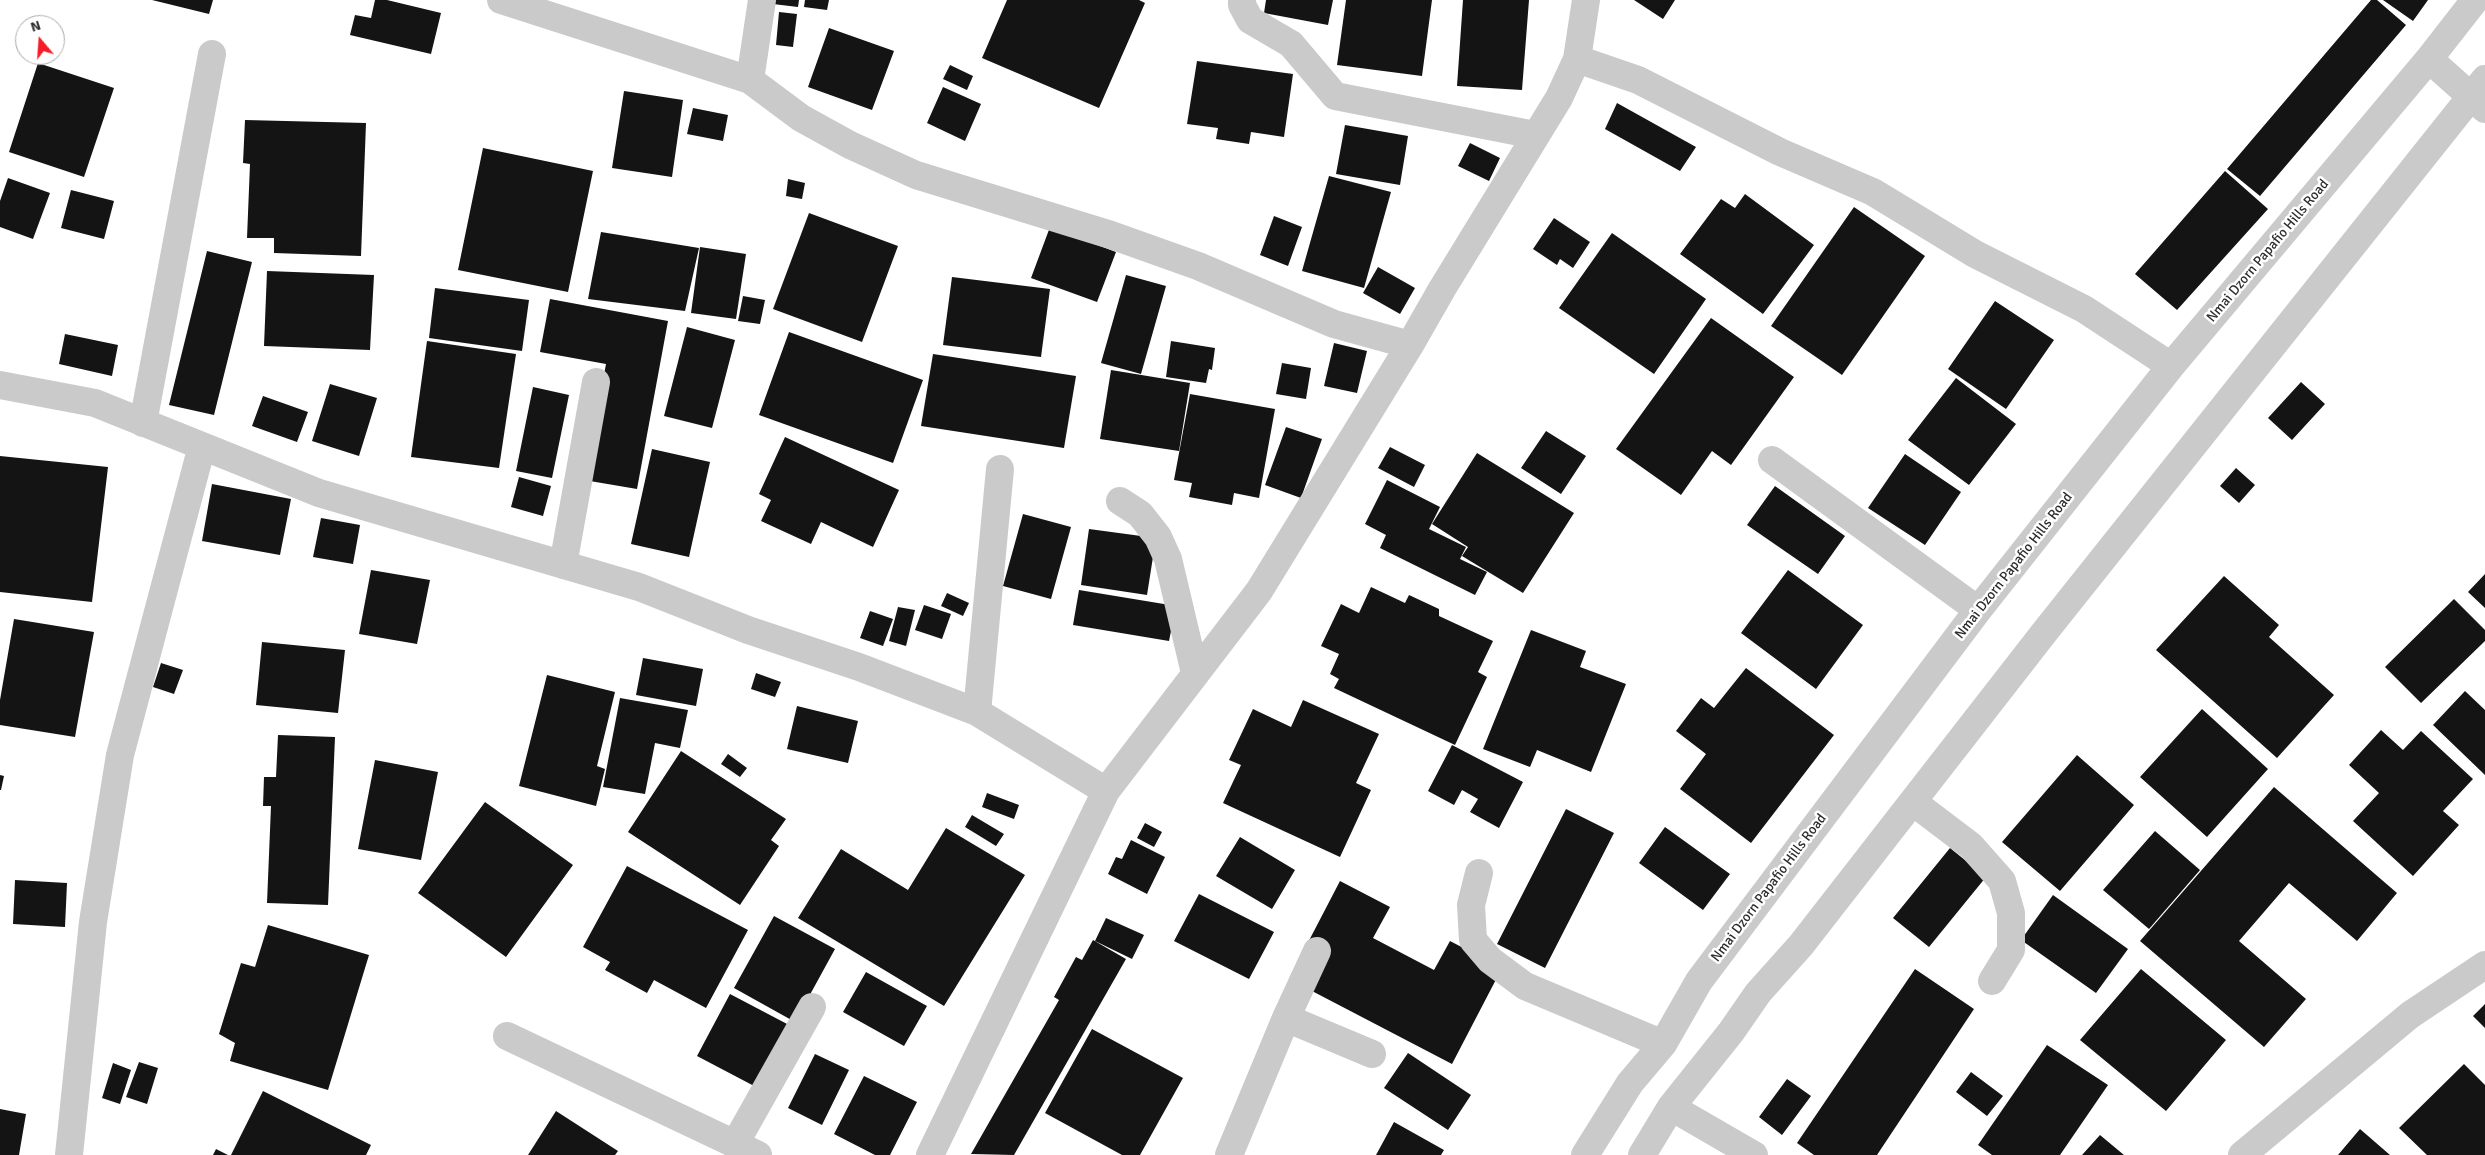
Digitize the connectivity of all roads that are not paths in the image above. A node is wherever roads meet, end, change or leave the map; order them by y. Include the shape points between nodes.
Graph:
1 (501, 0) edge
2 (762, 0) edge
3 (1242, 0) edge
4 (1586, 0) edge
5 (2475, 0) edge
6 (212, 54) dead end
7 (1577, 59) junction
8 (2429, 59) junction
9 (750, 80) junction
10 (2480, 94) edge
11 (1536, 135) junction
12 (1410, 346) junction
13 (2171, 366) junction
14 (596, 382) dead end
15 (0, 385) edge
16 (144, 423) junction
17 (202, 446) junction
18 (1772, 460) dead end
19 (1000, 469) dead end
20 (1120, 500) dead end
21 (563, 565) junction
22 (1978, 610) junction
23 (1195, 673) junction
24 (977, 712) junction
25 (1106, 791) junction
26 (1913, 802) junction
27 (1480, 873) dead end
28 (1317, 951) dead end
29 (2485, 965) edge
30 (1992, 981) dead end
31 (812, 1007) dead end
32 (1286, 1018) junction
33 (507, 1036) dead end
34 (1663, 1044) junction
35 (1372, 1054) dead end
36 (1671, 1107) junction
37 (747, 1149) edge
38 (69, 1155) edge
39 (930, 1155) edge
40 (1229, 1155) edge
41 (1584, 1155) edge
42 (1642, 1155) edge
43 (1754, 1155) edge
44 (2242, 1155) edge

1 - 9 street
2 - 9 street
3 - 11 street via 1250,20 1291,44 1335,96
4 - 7 street
5 - 8 street, Nmai Dzorn Papafio Hills Road
6 - 16 street
7 - 11 street via 1559,98
7 - 13 street via 1638,80 1780,152 1873,192 1975,254 2084,309
8 - 10 street
8 - 13 street, Nmai Dzorn Papafio Hills Road
9 - 12 street via 801,118 916,175 1119,238 1198,266 1334,324
10 - 26 street
11 - 12 street
12 - 23 street via 1259,591
13 - 22 street, Nmai Dzorn Papafio Hills Road
14 - 21 street
15 - 16 street via 94,403
16 - 17 street
17 - 21 street via 319,493
17 - 38 street via 120,755 93,922
18 - 22 street
19 - 24 street
20 - 23 street via 1140,514 1158,537 1168,559
21 - 24 street via 639,587 748,630 859,667
22 - 34 street, Nmai Dzorn Papafio Hills Road via 1699,981
23 - 25 street
24 - 25 street
25 - 39 street
26 - 30 street via 1971,846 2002,882 2012,913 2011,950
26 - 36 street via 1801,945 1758,993
27 - 34 street via 1471,905 1473,940 1490,960 1525,986
28 - 32 street
29 - 44 street via 2410,1015
31 - 37 street
32 - 35 street
32 - 40 street
33 - 37 street
34 - 41 street, Nmai Dzorn Papafio Hills Road via 1630,1083
36 - 42 street
36 - 43 street

